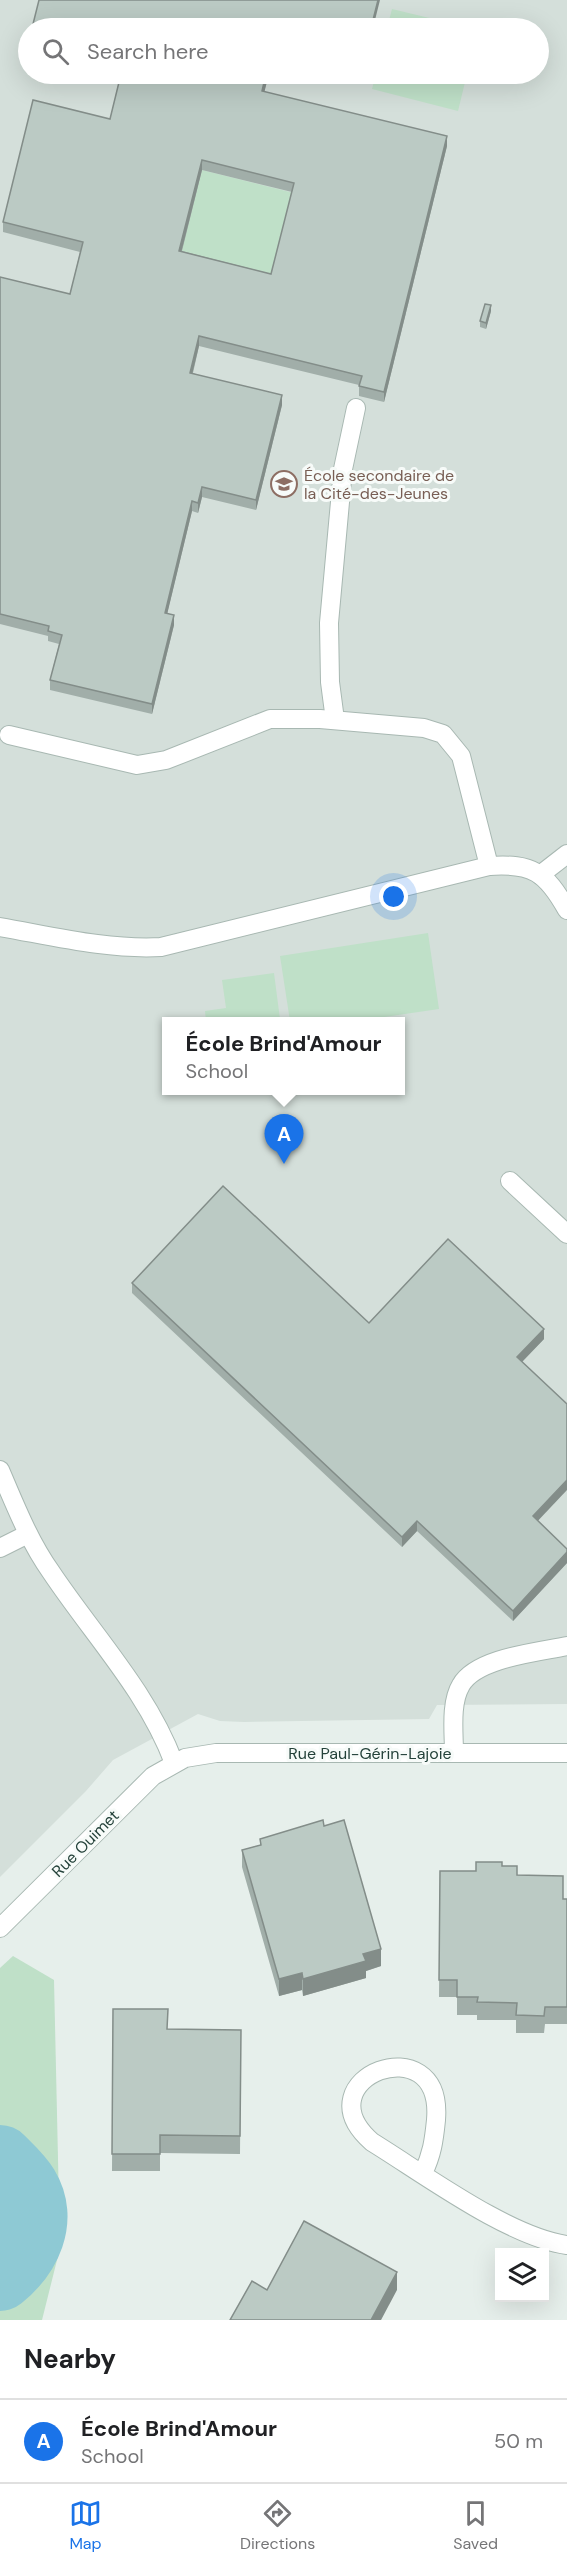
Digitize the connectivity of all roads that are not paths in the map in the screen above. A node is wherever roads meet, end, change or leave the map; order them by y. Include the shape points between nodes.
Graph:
1 (356, 408) dead end
2 (335, 720) junction
3 (9, 735) dead end
4 (567, 854) edge
5 (489, 866) junction
6 (540, 875) junction
7 (567, 910) edge
8 (0, 927) edge
9 (510, 1181) dead end
10 (567, 1234) edge
11 (0, 1470) edge
12 (28, 1534) junction
13 (0, 1548) edge
14 (567, 1646) edge
15 (454, 1753) junction
16 (567, 1753) edge
17 (174, 1763) junction
18 (0, 1928) edge
19 (423, 2173) junction
20 (567, 2246) edge

1 - 2 street via 343,469 330,623 329,663
2 - 3 street via 270,719 166,760 137,765
2 - 5 street via 424,728 453,742 461,756
4 - 6 street
5 - 6 street via 525,866
5 - 8 street via 161,947 108,945
6 - 7 street
9 - 10 street
11 - 12 street
12 - 13 street
12 - 17 street via 140,1696
14 - 15 street via 489,1663 468,1675 457,1696
15 - 16 street, Rue Paul-Gérin-Lajoie
15 - 17 street, Rue Paul-Gérin-Lajoie via 216,1753
17 - 18 street, Rue Ouimet via 153,1776
19 - 19 street via 434,2146 437,2100 433,2090 419,2075 402,2067 374,2071 355,2092 352,2111 358,2128 372,2142
19 - 20 street via 524,2233

